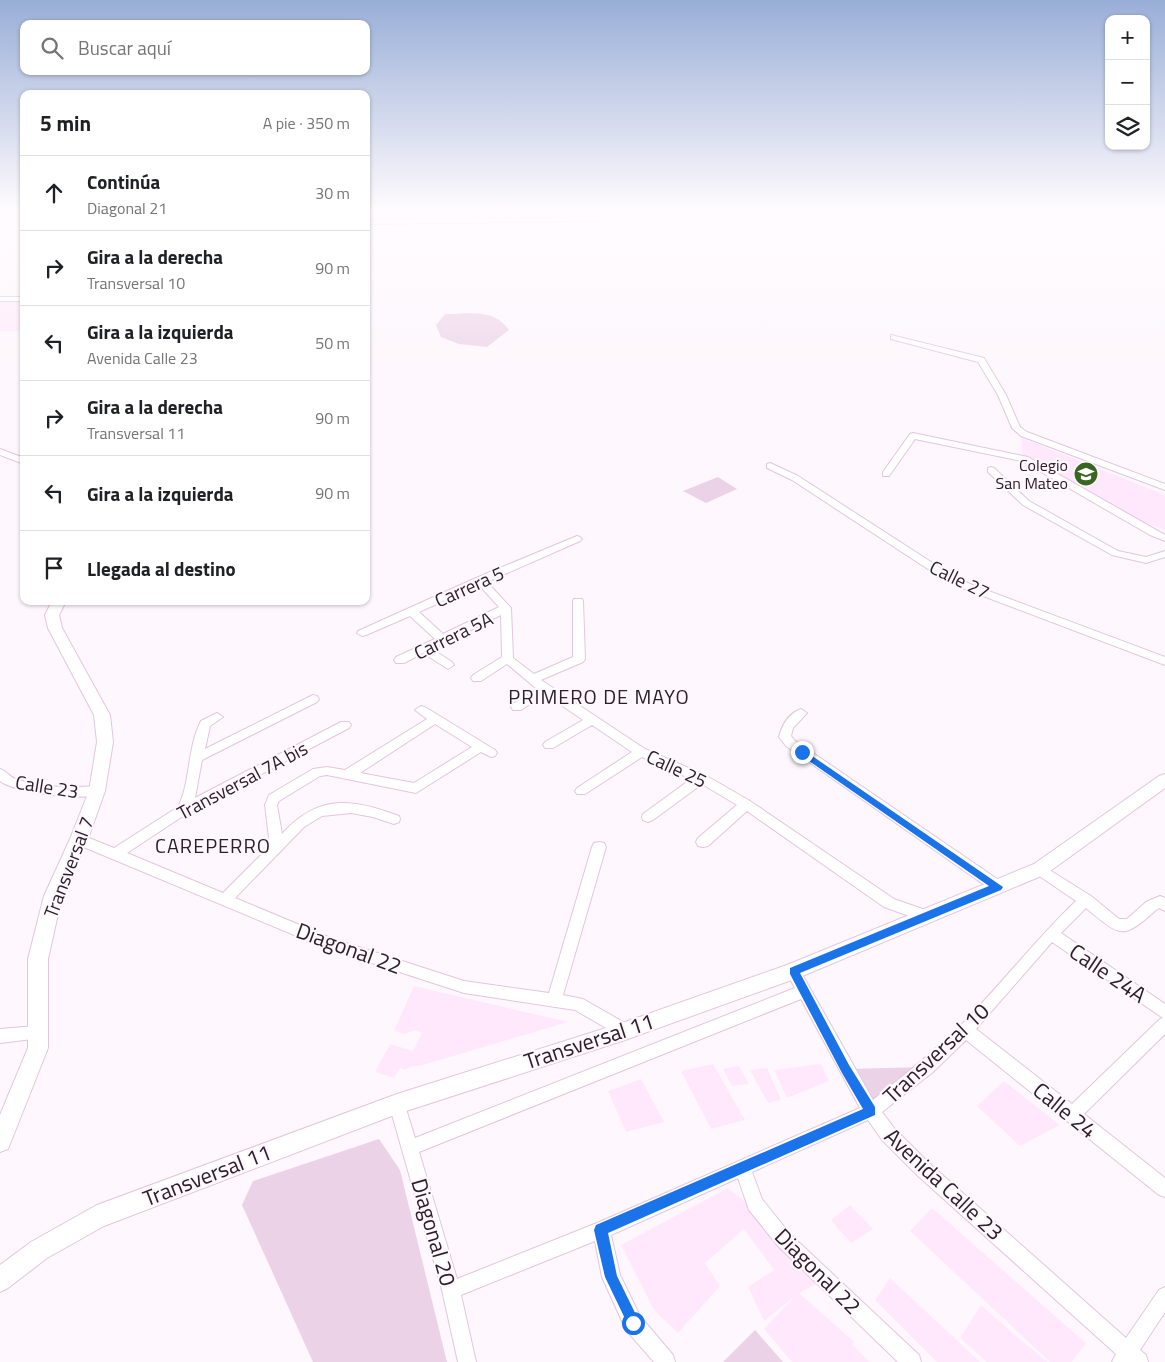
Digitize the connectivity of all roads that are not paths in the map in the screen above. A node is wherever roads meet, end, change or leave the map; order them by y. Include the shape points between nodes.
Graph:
1 (0, 299) edge
2 (20, 299) edge
3 (894, 337) dead end
4 (0, 452) edge
5 (20, 460) edge
6 (770, 466) dead end
7 (991, 470) dead end
8 (886, 474) dead end
9 (1165, 487) edge
10 (1165, 538) edge
11 (577, 540) dead end
12 (1165, 554) edge
13 (480, 580) junction
14 (578, 601) dead end
15 (57, 605) edge
16 (506, 608) junction
17 (411, 612) junction
18 (362, 634) dead end
19 (443, 640) junction
20 (425, 649) junction
21 (508, 659) junction
22 (400, 660) dead end
23 (1165, 661) edge
24 (448, 665) dead end
25 (477, 678) dead end
26 (534, 679) junction
27 (545, 689) junction
28 (314, 698) dead end
29 (517, 708) dead end
30 (421, 710) dead end
31 (800, 713) dead end
32 (217, 717) dead end
33 (593, 718) junction
34 (435, 719) junction
35 (345, 725) dead end
36 (549, 745) dead end
37 (641, 752) junction
38 (196, 758) junction
39 (0, 773) edge
40 (347, 775) junction
41 (701, 778) junction
42 (1161, 786) edge
43 (97, 791) junction
44 (581, 791) dead end
45 (746, 804) junction
46 (182, 811) junction
47 (648, 817) dead end
48 (394, 819) dead end
49 (79, 839) junction
50 (703, 842) dead end
51 (277, 847) junction
52 (599, 847) dead end
53 (115, 854) junction
54 (1040, 869) junction
55 (998, 887) junction
56 (225, 900) junction
57 (1086, 900) junction
58 (1165, 905) edge
59 (926, 916) junction
60 (1051, 934) junction
61 (793, 971) junction
62 (805, 991) junction
63 (554, 1000) junction
64 (1165, 1012) edge
65 (1165, 1024) edge
66 (966, 1030) junction
67 (625, 1031) junction
68 (36, 1033) junction
69 (0, 1036) edge
70 (397, 1104) junction
71 (871, 1111) junction
72 (1072, 1115) junction
73 (0, 1141) edge
74 (410, 1148) junction
75 (742, 1167) junction
76 (1165, 1189) edge
77 (601, 1230) junction
78 (0, 1280) edge
79 (451, 1290) junction
80 (1165, 1296) edge
81 (1129, 1359) edge
82 (467, 1362) edge
83 (666, 1362) edge
84 (912, 1362) edge

1 - 2 street
3 - 9 street via 981,360 1016,428 1024,434
4 - 5 street
6 - 23 street, Calle 27 via 795,478 966,586
7 - 12 street via 1026,503 1115,553 1146,560
8 - 10 street via 913,436 1004,453 1032,462
11 - 13 street, Carrera 5
13 - 16 street
13 - 17 street, Carrera 5
14 - 26 street via 579,659
15 - 43 street, Transversal 7 via 52,615 56,628 102,715 105,742
16 - 19 street, Carrera 5A
16 - 21 street
17 - 18 street, Carrera 5
17 - 19 street
19 - 20 street, Carrera 5A
20 - 22 street, Carrera 5A
20 - 24 street
21 - 25 street
21 - 26 street, Calle 25
26 - 27 street, Calle 25
27 - 29 street
27 - 33 street, Calle 25
28 - 38 street, Transversal 7A bis
30 - 34 street
31 - 55 street via 785,730 785,737 790,743
32 - 38 street via 205,724
33 - 36 street
33 - 37 street, Calle 25
34 - 40 street
34 - 40 street via 486,750 416,788
35 - 46 street, Transversal 7A bis
37 - 41 street, Calle 25
37 - 44 street
38 - 46 street via 189,798
39 - 43 street, Calle 23 via 8,781 45,789 80,793
40 - 51 street via 317,772 273,798 271,805
41 - 45 street, Calle 25
41 - 47 street
42 - 54 street, Transversal 11 via 1127,806
43 - 49 street, Transversal 7
45 - 50 street
45 - 59 street, Calle 25 via 889,903
46 - 53 street, Transversal 7A bis
48 - 51 street via 349,807 325,809 307,818
49 - 53 street, Diagonal 22
49 - 68 street, Transversal 7 via 53,896 38,959
51 - 56 street
52 - 63 street
53 - 56 street, Diagonal 22
54 - 55 street, Transversal 11
54 - 57 street
55 - 59 street, Transversal 11
56 - 63 street, Diagonal 22 via 328,943 464,987
57 - 58 street via 1122,926 1131,924 1151,906 1160,902
57 - 60 street, Transversal 10
59 - 61 street, Transversal 11
60 - 64 street, Calle 24A
60 - 66 street, Transversal 10
61 - 62 street, Avenida Calle 23
61 - 67 street, Transversal 11
62 - 71 street, Avenida Calle 23
62 - 74 street
63 - 67 street, Diagonal 22 via 578,1004
65 - 72 street
66 - 71 street, Transversal 10 via 927,1067
66 - 72 street, Calle 24
67 - 70 street, Transversal 11
68 - 69 street
68 - 73 street, Transversal 7 via 38,1048
70 - 74 street, Diagonal 20
70 - 78 street, Transversal 11 via 97,1217 39,1250
71 - 75 street, Transversal 10
71 - 81 street, Avenida Calle 23 via 888,1134 923,1169
72 - 76 street, Calle 24
74 - 79 street, Diagonal 20
75 - 77 street, Transversal 10
75 - 84 street, Diagonal 22 via 755,1204 784,1240
77 - 79 street, Transversal 10
77 - 83 street via 611,1277 633,1323
79 - 82 street, Diagonal 20
80 - 81 street

